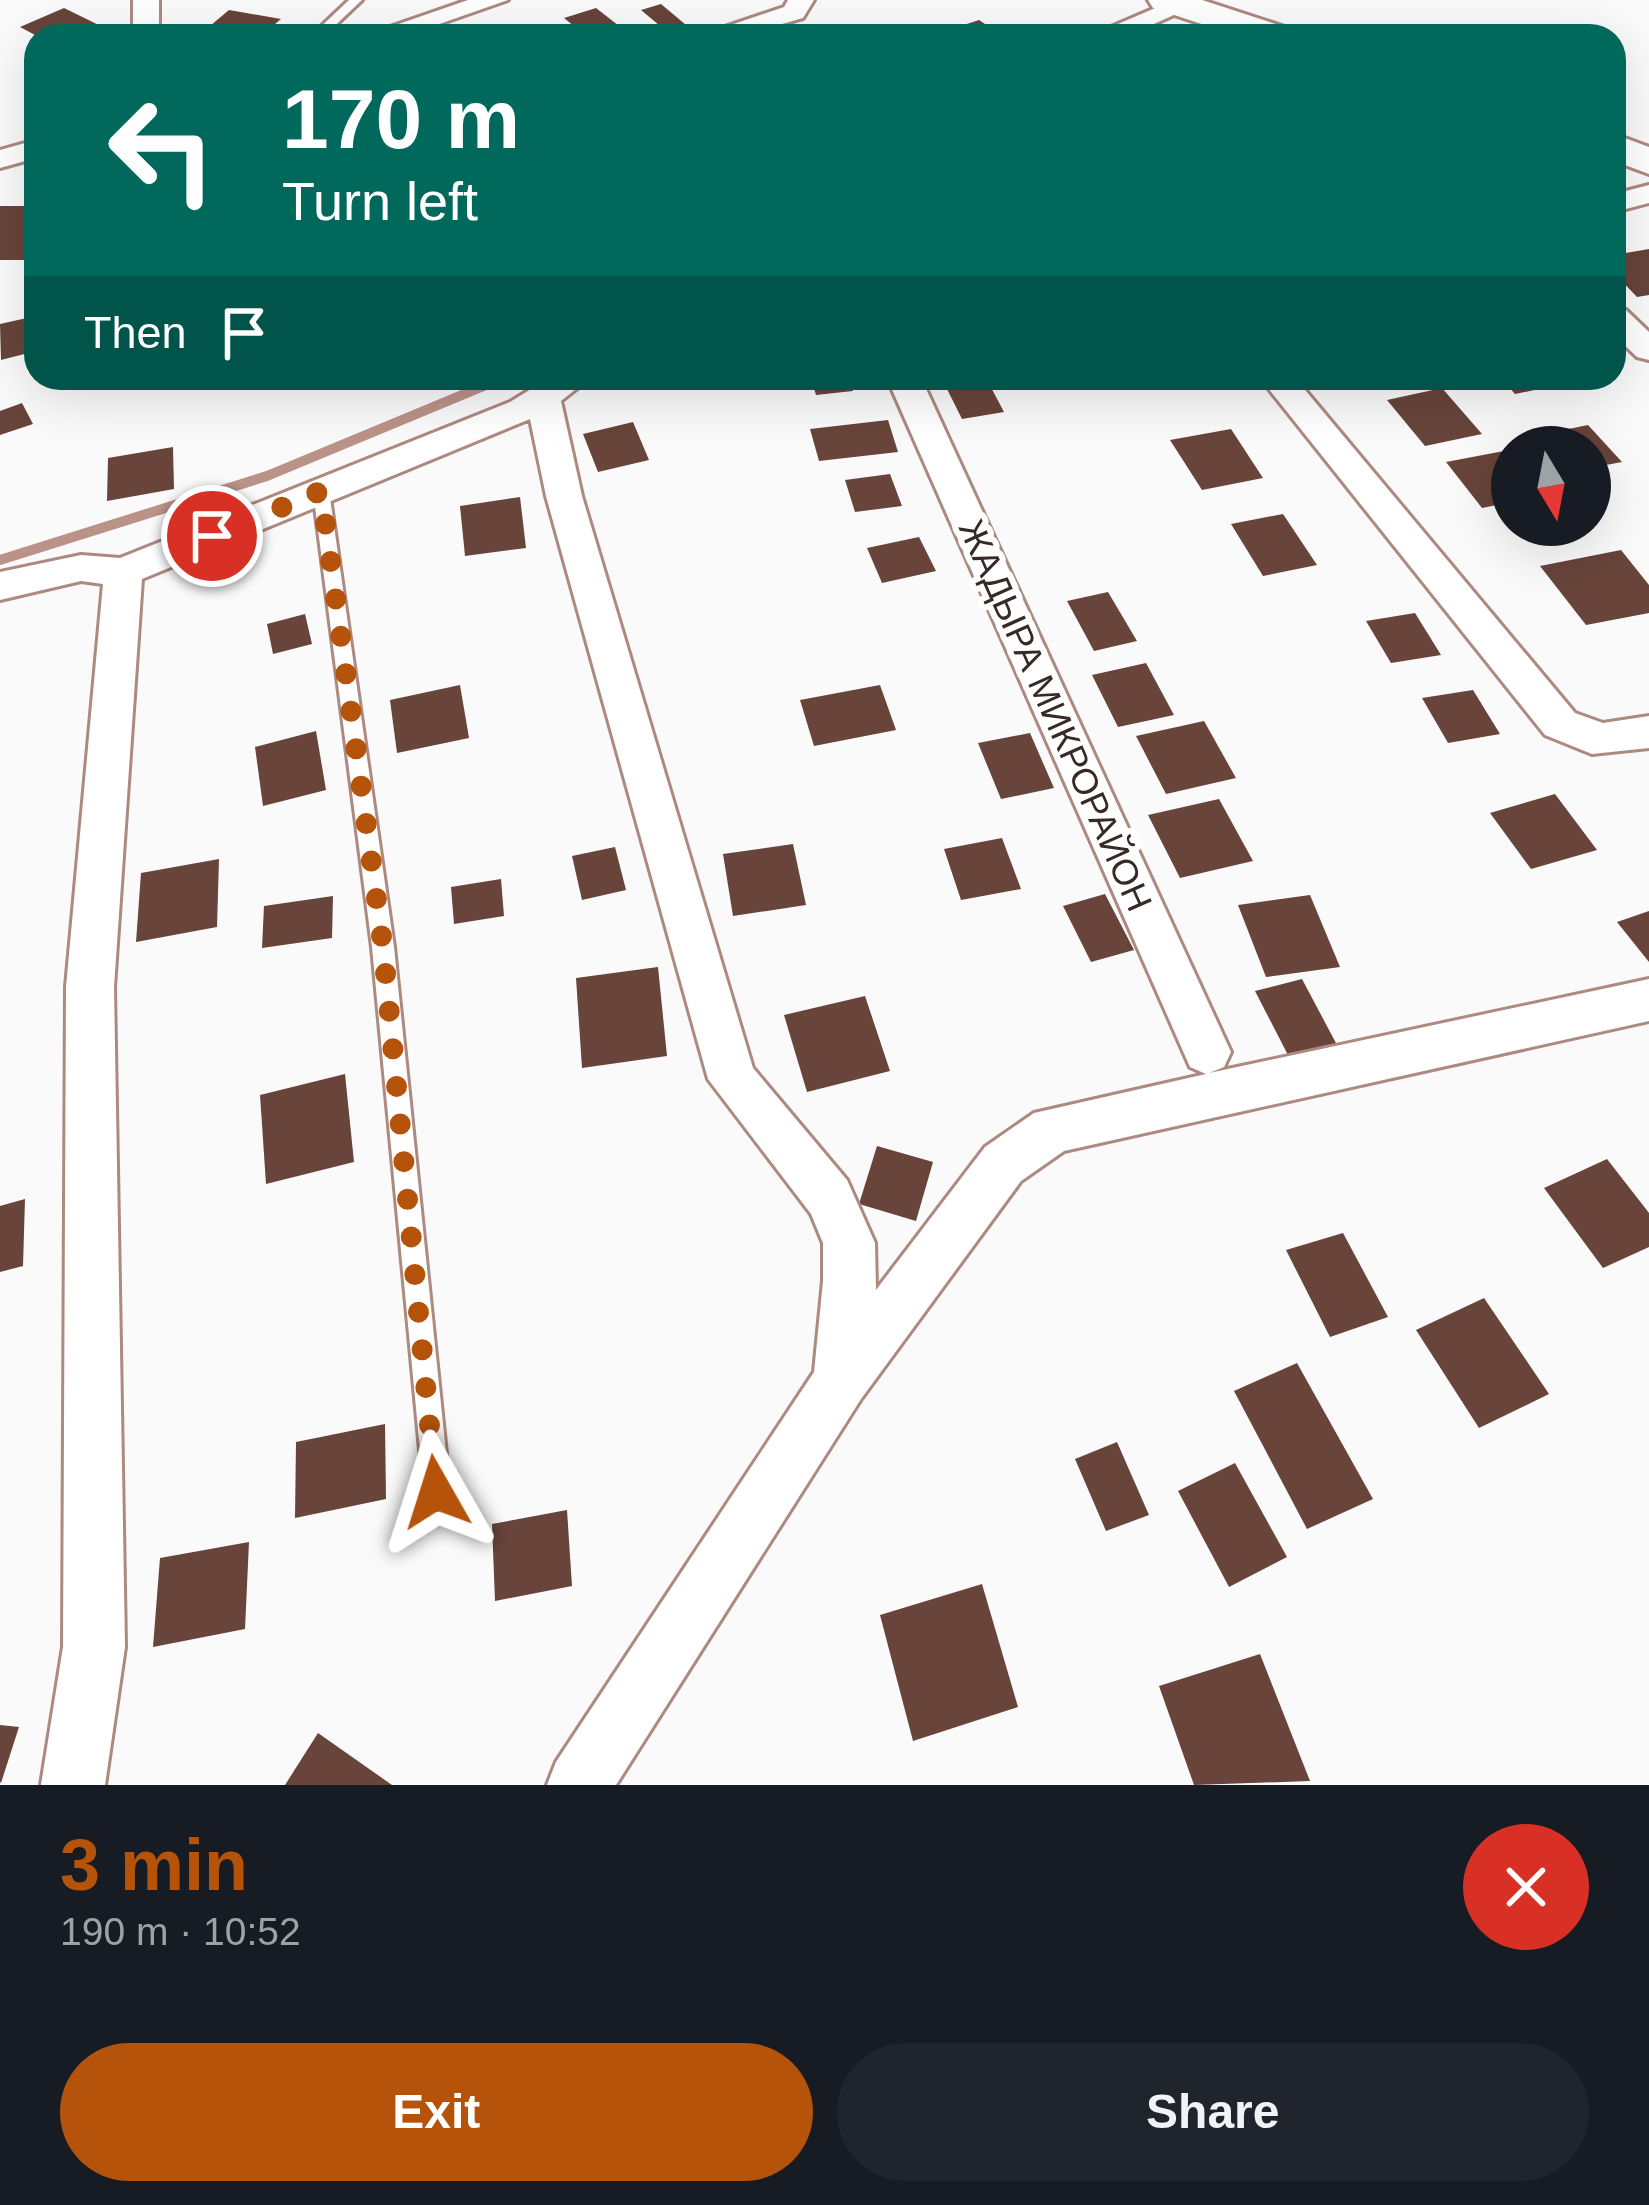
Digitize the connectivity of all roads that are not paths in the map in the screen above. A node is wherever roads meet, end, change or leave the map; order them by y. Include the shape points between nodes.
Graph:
1 (356, 0) edge
2 (495, 0) edge
3 (801, 0) edge
4 (1174, 3) edge
5 (330, 24) edge
6 (416, 24) edge
7 (752, 24) edge
8 (1129, 24) edge
9 (1238, 24) edge
10 (1626, 328) edge
11 (1649, 350) edge
12 (551, 390) edge
13 (558, 390) edge
14 (909, 390) edge
15 (1286, 390) edge
16 (321, 491) junction
17 (123, 572) junction
18 (0, 586) edge
19 (1649, 732) edge
20 (1649, 1000) edge
21 (1207, 1052) dead end
22 (841, 1381) junction
23 (436, 1492) dead end
24 (73, 1785) edge
25 (579, 1785) edge

1 - 5 lane
2 - 6 street
3 - 7 street via 794,12
4 - 8 street
4 - 9 street
10 - 11 street
12 - 16 street
13 - 22 street via 564,496 732,1078 829,1197 849,1243
14 - 21 street, ЖАДЫРА МИКРОРАЙОН
15 - 19 street via 1560,724 1594,741
16 - 17 street
16 - 23 lane via 383,947
17 - 18 street via 81,568
17 - 24 street via 90,986 94,1647
20 - 22 street via 1052,1130 1003,1164
22 - 25 street

